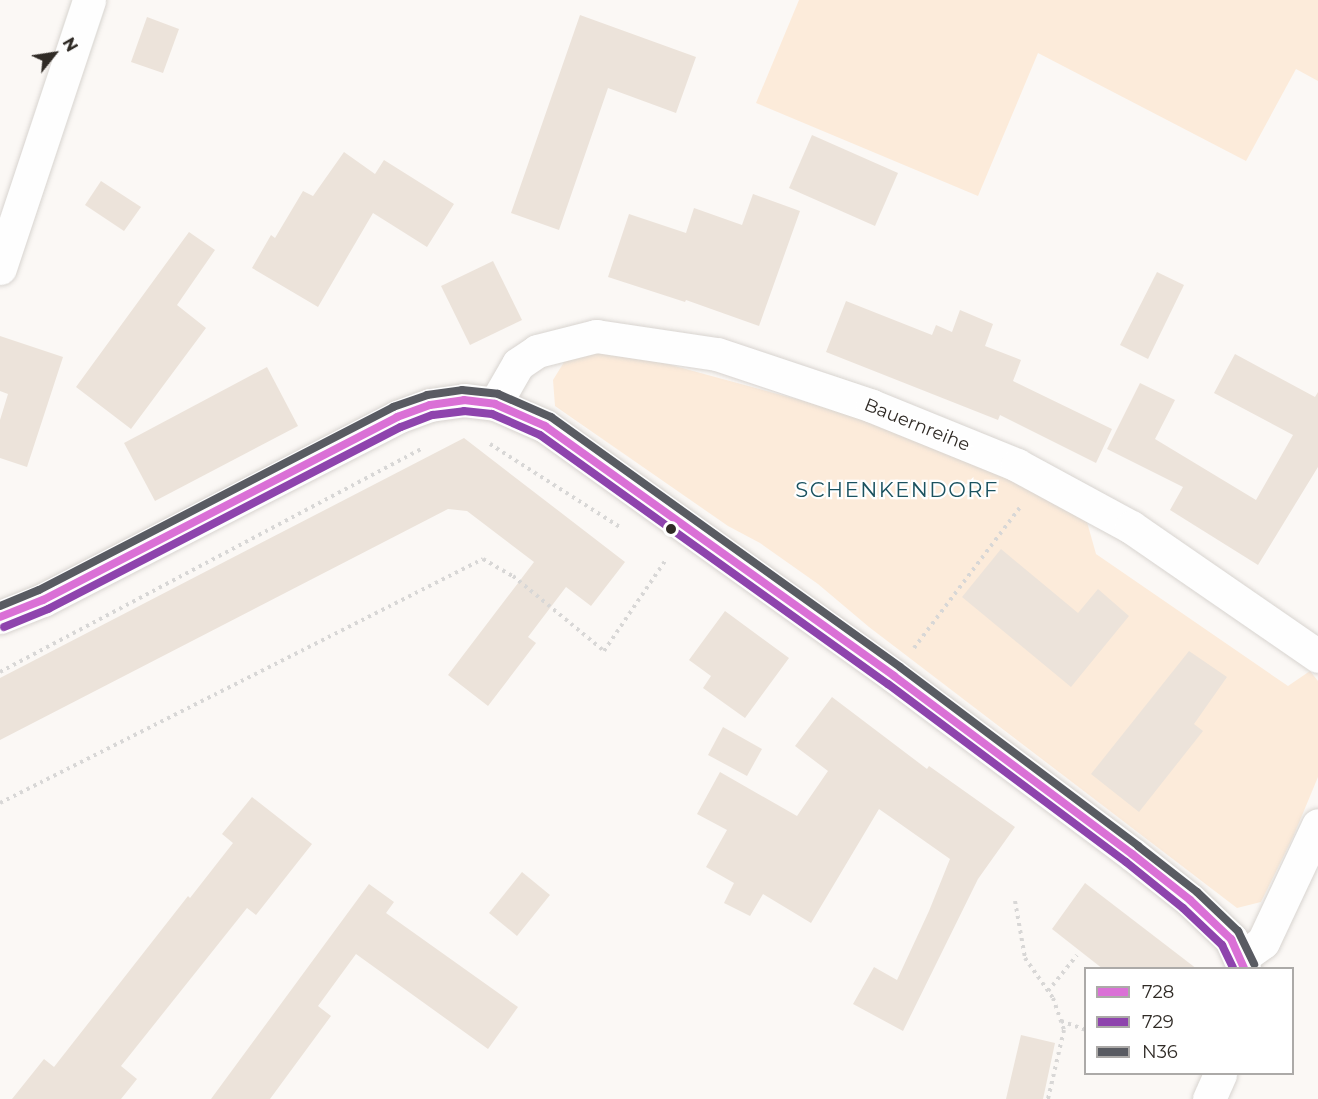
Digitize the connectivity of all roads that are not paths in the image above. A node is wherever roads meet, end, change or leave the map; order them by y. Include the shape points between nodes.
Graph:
1 (89, 0) edge
2 (0, 268) edge
3 (495, 404) junction
4 (0, 617) edge
5 (1318, 656) edge
6 (1318, 825) edge
7 (1243, 963) edge
8 (1220, 1075) edge
9 (1209, 1099) edge

1 - 2 main road
3 - 4 main road via 464,400 430,405 397,417 53,595
3 - 5 main road, Bauernreihe via 518,364 537,351 596,336 717,354 872,406 1017,465 1131,527
3 - 7 main road via 545,426 894,676 1190,900 1231,939
6 - 7 main road via 1263,942
8 - 9 main road

